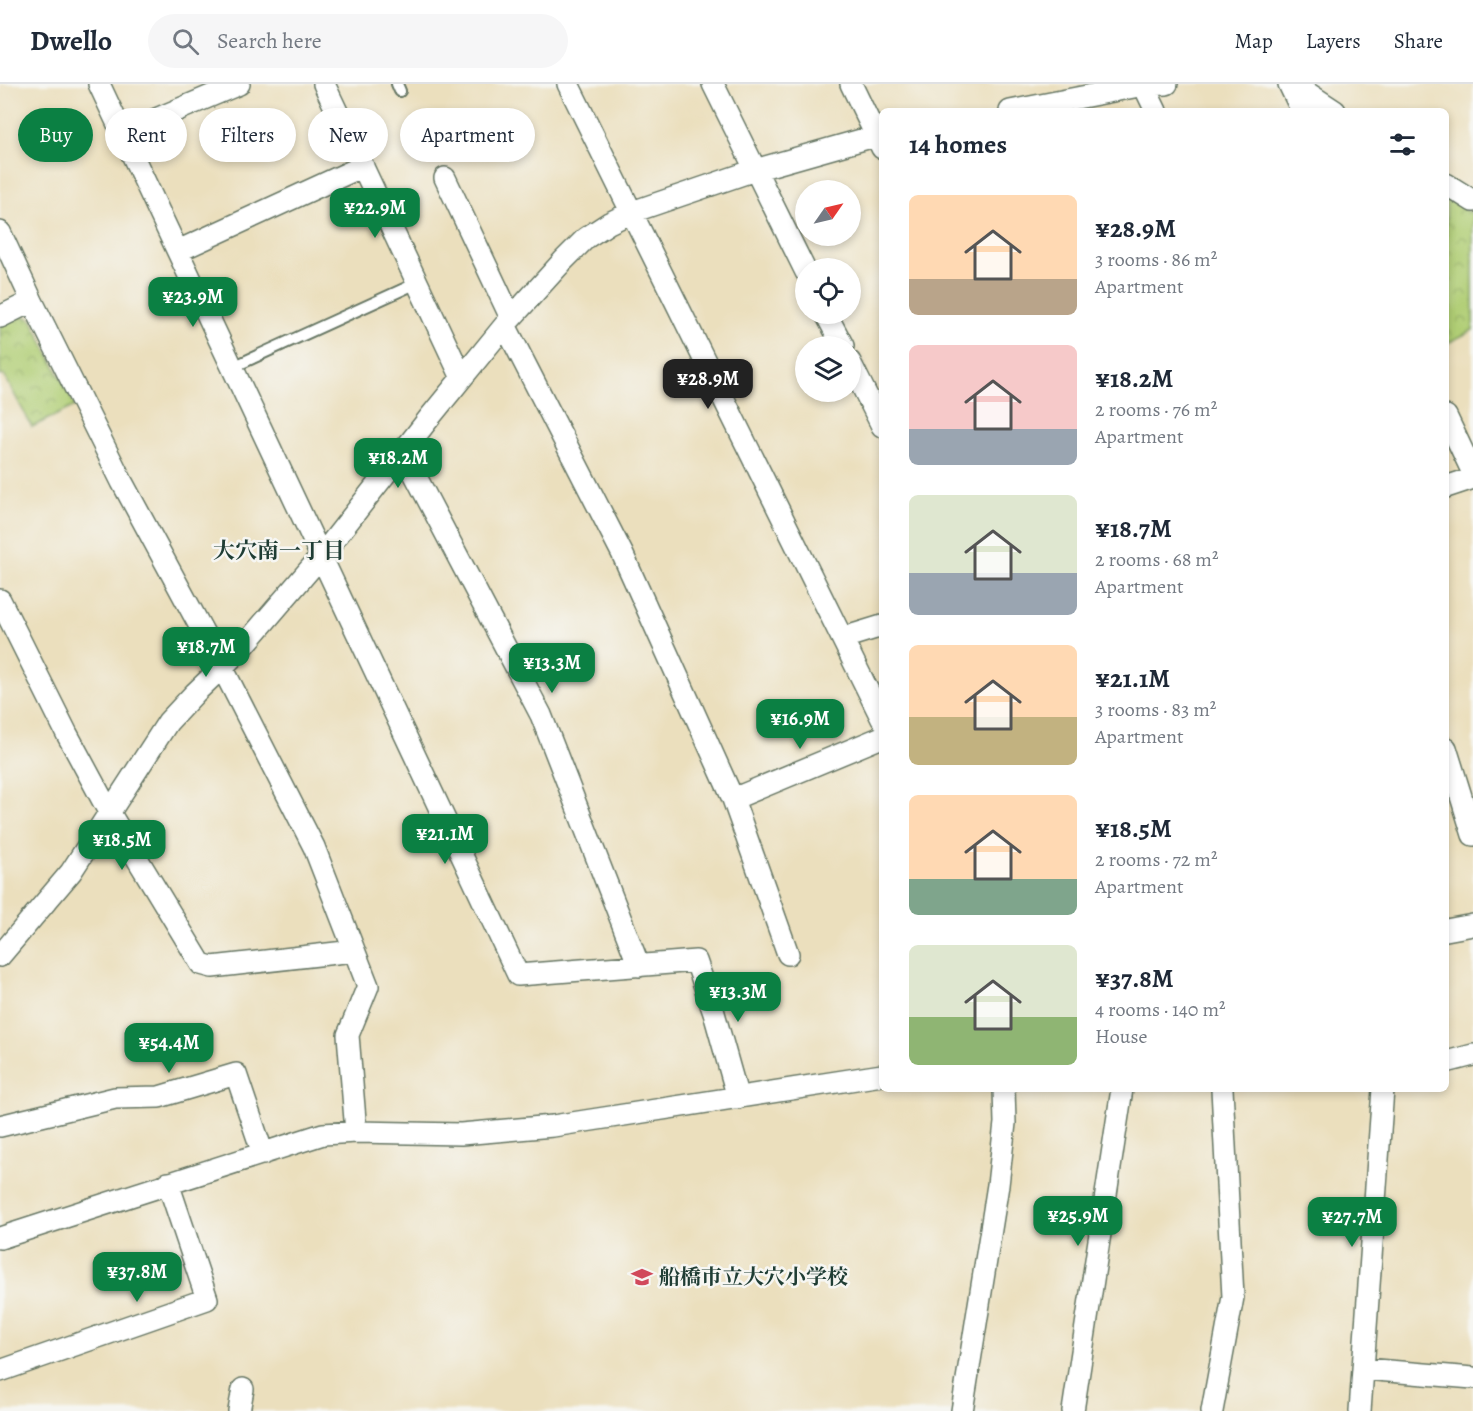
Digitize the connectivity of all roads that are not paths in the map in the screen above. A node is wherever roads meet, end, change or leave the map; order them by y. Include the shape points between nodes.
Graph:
1 (99, 84) edge
2 (239, 84) edge
3 (324, 84) edge
4 (568, 84) edge
5 (713, 84) edge
6 (851, 84) edge
7 (1167, 84) edge
8 (1289, 84) edge
9 (1294, 84) edge
10 (1143, 85) edge
11 (111, 108) edge
12 (182, 108) edge
13 (1025, 108) edge
14 (1154, 108) edge
15 (1301, 108) edge
16 (1330, 108) edge
17 (879, 137) edge
18 (879, 139) edge
19 (137, 162) edge
20 (363, 166) junction
21 (755, 170) junction
22 (445, 178) dead end
23 (1449, 186) edge
24 (1473, 201) edge
25 (632, 212) junction
26 (0, 232) edge
27 (178, 251) junction
28 (799, 258) edge
29 (417, 283) junction
30 (32, 301) junction
31 (0, 317) edge
32 (508, 321) junction
33 (233, 367) junction
34 (462, 378) junction
35 (861, 384) edge
36 (879, 420) edge
37 (1449, 423) edge
38 (403, 452) junction
39 (1473, 476) edge
40 (1449, 486) edge
41 (322, 555) junction
42 (0, 600) edge
43 (879, 627) edge
44 (843, 638) junction
45 (222, 667) junction
46 (879, 713) edge
47 (879, 737) edge
48 (1449, 768) edge
49 (1452, 788) edge
50 (733, 799) junction
51 (109, 812) junction
52 (1473, 836) edge
53 (1473, 925) edge
54 (1449, 929) edge
55 (354, 951) junction
56 (788, 954) dead end
57 (0, 956) edge
58 (639, 966) junction
59 (1473, 1055) edge
60 (1449, 1061) edge
61 (879, 1075) edge
62 (1005, 1092) edge
63 (1122, 1092) edge
64 (1222, 1092) edge
65 (1383, 1092) edge
66 (738, 1098) junction
67 (0, 1126) edge
68 (356, 1132) junction
69 (263, 1154) junction
70 (168, 1183) junction
71 (0, 1238) edge
72 (1364, 1369) junction
73 (0, 1371) edge
74 (1473, 1378) edge
75 (243, 1389) dead end
76 (239, 1411) edge
77 (962, 1411) edge
78 (1073, 1411) edge
79 (1212, 1411) edge
80 (1360, 1411) edge

1 - 11 street
2 - 12 street
3 - 20 street
4 - 25 street
5 - 21 street
6 - 17 street
7 - 10 street
8 - 15 street
9 - 16 street
10 - 13 street
10 - 14 street
18 - 21 street
19 - 27 street
20 - 27 street
20 - 29 street
21 - 25 street
21 - 28 street
22 - 32 street
23 - 24 street
25 - 32 street via 586,238
25 - 44 street
26 - 30 street
27 - 33 street
29 - 33 lane
29 - 34 street
30 - 31 street
30 - 45 street via 122,482
32 - 34 street
32 - 50 street via 622,553
33 - 41 street
34 - 38 street
35 - 36 street
37 - 39 street
38 - 41 street
38 - 58 street via 541,715
39 - 40 street
41 - 45 street
41 - 58 street via 518,975
42 - 51 street
43 - 44 street
44 - 46 street
45 - 51 street via 168,723
45 - 55 street via 314,847
47 - 50 street
48 - 49 street
49 - 52 street
50 - 56 street
51 - 55 street via 201,964 212,967
51 - 57 street via 70,872
53 - 54 street
55 - 68 street via 369,986 348,1035
58 - 66 street via 696,961
59 - 60 street
61 - 66 street
62 - 77 street via 998,1185
63 - 78 street
64 - 79 street via 1233,1297
65 - 72 street
66 - 68 street via 553,1126 461,1134
67 - 69 street via 115,1098 159,1097 236,1074
68 - 69 street via 322,1134
69 - 70 street
70 - 71 street
70 - 73 street via 207,1299
72 - 74 street
72 - 80 street
75 - 76 street

